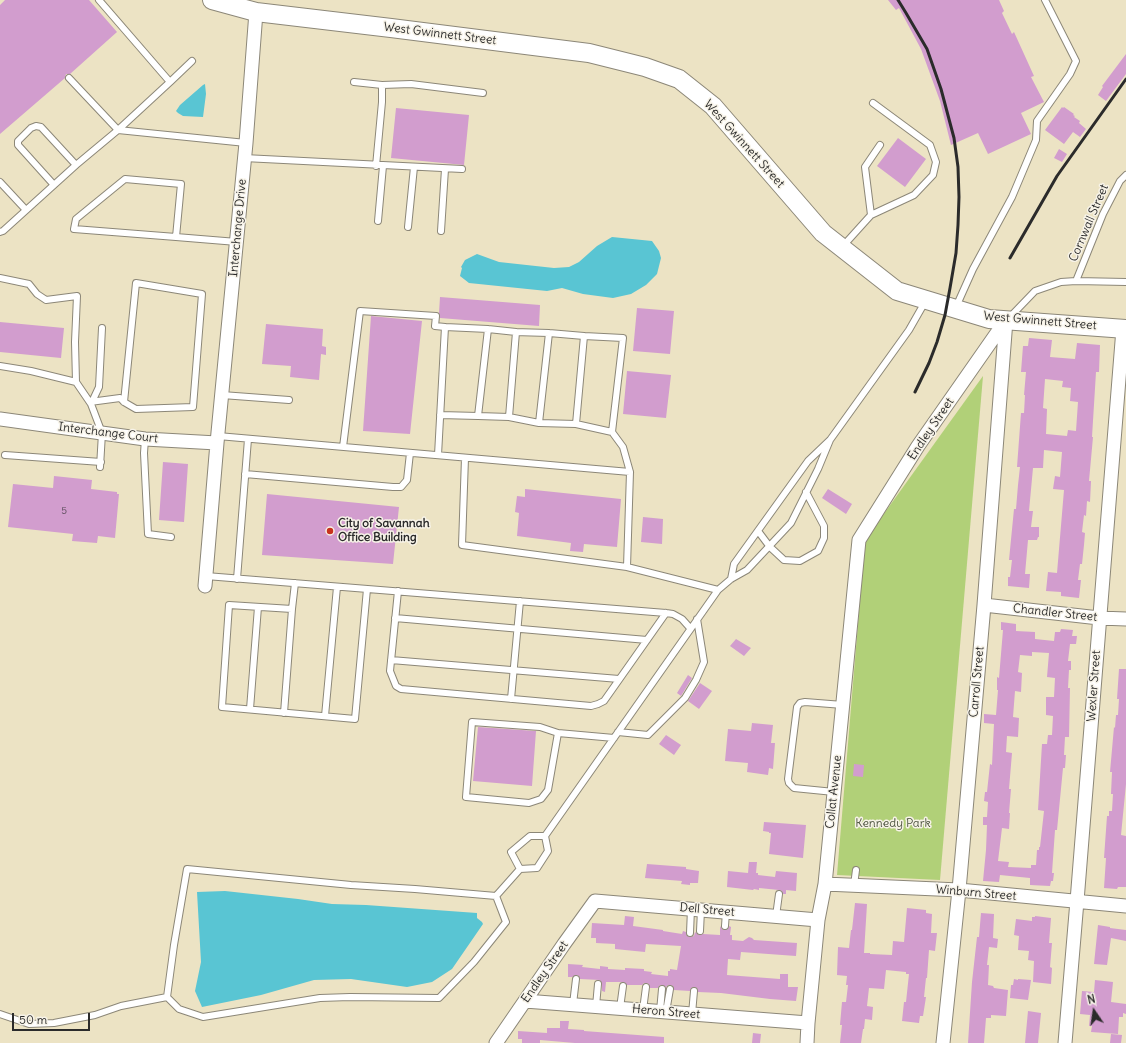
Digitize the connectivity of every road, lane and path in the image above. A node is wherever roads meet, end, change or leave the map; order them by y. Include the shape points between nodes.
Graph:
1 (99, 0) edge
2 (212, 0) edge
3 (1045, 0) edge
4 (256, 12) junction
5 (192, 61) dead end
6 (69, 78) dead end
7 (170, 82) junction
8 (354, 82) dead end
9 (382, 84) junction
10 (483, 94) dead end
11 (873, 103) dead end
12 (118, 130) junction
13 (246, 143) junction
14 (880, 145) dead end
15 (244, 158) junction
16 (76, 165) junction
17 (380, 166) junction
18 (414, 167) junction
19 (445, 168) junction
20 (462, 169) dead end
21 (1126, 175) edge
22 (1, 183) edge
23 (54, 185) junction
24 (26, 210) junction
25 (871, 215) junction
26 (378, 221) dead end
27 (408, 227) dead end
28 (441, 231) dead end
29 (0, 232) edge
30 (176, 237) junction
31 (236, 242) junction
32 (842, 248) junction
33 (0, 278) edge
34 (1076, 281) junction
35 (1126, 282) edge
36 (926, 300) junction
37 (955, 309) junction
38 (1006, 320) junction
39 (445, 327) junction
40 (102, 328) dead end
41 (488, 329) junction
42 (1125, 329) edge
43 (514, 332) junction
44 (549, 333) junction
45 (584, 336) junction
46 (0, 366) edge
47 (76, 382) junction
48 (222, 395) junction
49 (289, 400) dead end
50 (124, 402) junction
51 (91, 403) junction
52 (440, 415) junction
53 (478, 416) junction
54 (509, 417) junction
55 (0, 419) edge
56 (539, 423) junction
57 (576, 424) junction
58 (612, 432) junction
59 (102, 433) junction
60 (145, 439) junction
61 (248, 439) junction
62 (217, 440) junction
63 (830, 440) junction
64 (343, 447) junction
65 (410, 453) junction
66 (5, 455) dead end
67 (438, 455) junction
68 (466, 458) junction
69 (630, 472) junction
70 (245, 474) junction
71 (806, 492) junction
72 (758, 531) junction
73 (171, 537) dead end
74 (859, 540) joint
75 (770, 547) junction
76 (627, 567) junction
77 (237, 579) junction
78 (731, 579) junction
79 (205, 581) joint
80 (295, 583) junction
81 (337, 587) junction
82 (367, 589) junction
83 (718, 590) junction
84 (398, 592) junction
85 (520, 601) junction
86 (984, 605) junction
87 (258, 607) junction
88 (292, 609) junction
89 (666, 613) junction
90 (395, 618) junction
91 (1099, 618) junction
92 (697, 619) junction
93 (1126, 619) edge
94 (690, 628) junction
95 (518, 629) junction
96 (647, 640) junction
97 (391, 660) junction
98 (514, 670) junction
99 (619, 679) junction
100 (511, 699) junction
101 (843, 705) junction
102 (250, 709) junction
103 (284, 712) junction
104 (325, 716) junction
105 (618, 732) junction
106 (558, 733) junction
107 (614, 738) junction
108 (834, 792) junction
109 (545, 836) junction
110 (520, 869) junction
111 (856, 870) dead end
112 (825, 884) junction
113 (854, 885) junction
114 (959, 890) junction
115 (779, 894) dead end
116 (496, 896) junction
117 (595, 901) joint
118 (1078, 902) junction
119 (1126, 906) edge
120 (696, 910) junction
121 (726, 912) junction
122 (776, 916) junction
123 (818, 920) junction
124 (725, 926) dead end
125 (700, 931) dead end
126 (690, 933) dead end
127 (576, 979) dead end
128 (598, 984) dead end
129 (623, 986) dead end
130 (646, 987) dead end
131 (662, 988) dead end
132 (670, 989) dead end
133 (694, 991) dead end
134 (167, 997) junction
135 (525, 1001) junction
136 (573, 1004) junction
137 (596, 1006) junction
138 (620, 1008) junction
139 (643, 1010) junction
140 (663, 1011) junction
141 (0, 1014) edge
142 (692, 1014) junction
143 (808, 1023) junction
144 (496, 1043) edge
145 (807, 1043) edge
146 (943, 1043) edge
147 (1065, 1043) edge

1 - 7 lane
2 - 4 main road, West Gwinnett Street
3 - 37 lane via 1076,61 1070,74 1037,121 1036,140 1015,190
4 - 13 street, Interchange Drive
4 - 32 main road, West Gwinnett Street via 589,53 645,67 679,79 713,106 823,233
5 - 7 lane
6 - 12 lane
7 - 12 lane
8 - 9 lane
9 - 10 lane via 411,84
9 - 17 lane
11 - 25 lane via 930,145 936,162 933,175 914,195
12 - 13 lane
12 - 16 lane
13 - 15 street, Interchange Drive
14 - 25 lane via 865,167
15 - 17 lane
15 - 31 street, Interchange Drive
16 - 23 lane
16 - 23 lane via 41,127 31,128 18,141 18,145
17 - 18 lane
17 - 26 lane
18 - 19 lane
18 - 27 lane
19 - 20 lane
19 - 28 lane
21 - 34 lane, Cornwall Street via 1120,181 1103,214
22 - 24 lane
23 - 24 lane
24 - 29 lane
25 - 32 lane
30 - 30 lane via 181,184 125,179 76,219 74,229
30 - 31 lane
31 - 48 street, Interchange Drive
32 - 36 main road, West Gwinnett Street via 897,291
33 - 47 lane via 29,284 46,300 77,296
34 - 35 lane
34 - 38 lane via 1061,282 1035,291
36 - 37 main road, West Gwinnett Street
36 - 63 lane via 909,330
37 - 38 main road, West Gwinnett Street via 989,319
38 - 42 main road, West Gwinnett Street
38 - 74 street, Endley Street via 918,446
38 - 86 street, Carroll Street
39 - 41 lane
39 - 52 lane
39 - 64 lane via 436,326 436,316 360,311
40 - 51 lane via 99,387
41 - 43 lane
41 - 53 lane
42 - 91 street, Wexler Street
43 - 44 lane
43 - 54 lane
44 - 45 lane
44 - 56 lane
45 - 57 lane
45 - 58 lane via 623,338
46 - 47 lane
47 - 51 lane
48 - 49 lane
48 - 62 street, Interchange Drive
50 - 50 lane via 136,409 193,407 202,294 136,283
50 - 51 lane via 120,398
51 - 59 lane
52 - 53 lane
52 - 67 lane
53 - 54 lane
54 - 56 lane
55 - 59 street, Interchange Court
56 - 57 lane
57 - 58 lane
58 - 69 lane via 622,447
59 - 60 street, Interchange Court
59 - 66 lane via 100,464
60 - 62 street, Interchange Court
60 - 73 lane via 148,534
61 - 62 lane
61 - 64 lane
61 - 70 lane
62 - 79 street, Interchange Drive
63 - 71 lane
63 - 72 lane via 808,462
64 - 65 lane
65 - 67 lane
65 - 70 lane via 407,480 401,487
67 - 68 lane
68 - 69 lane
68 - 76 lane via 462,545
69 - 76 lane
70 - 77 lane
71 - 75 lane via 791,523
71 - 75 lane via 824,526 824,538 818,551 800,561 784,560
72 - 75 lane
72 - 78 lane via 734,564
74 - 101 street, Collat Avenue
75 - 78 lane via 747,570
76 - 83 lane
77 - 79 lane
77 - 80 lane
78 - 83 lane
80 - 81 lane
80 - 88 lane
81 - 82 lane
81 - 104 lane
82 - 84 lane
82 - 104 lane via 355,719
83 - 92 lane
84 - 85 lane
84 - 90 lane
85 - 89 lane
85 - 95 lane
86 - 91 street, Chandler Street
86 - 114 street, Carroll Street
87 - 88 lane
87 - 102 lane
87 - 102 lane via 229,605 222,706
88 - 103 lane
89 - 94 lane via 682,619
89 - 96 lane
90 - 95 lane
90 - 97 lane
91 - 93 street, Chandler Street
91 - 118 street, Wexler Street
92 - 94 lane
92 - 105 lane via 704,662 684,698 648,735
94 - 105 lane
95 - 96 lane
95 - 98 lane
96 - 99 lane
97 - 98 lane
97 - 100 lane via 390,671 396,686 401,689
98 - 99 lane
98 - 100 lane
99 - 100 lane via 604,701 591,706
101 - 108 street, Collat Avenue
101 - 108 lane via 805,702 797,707 788,780 794,788
102 - 103 lane
103 - 104 lane
105 - 107 lane
106 - 106 lane via 540,727 472,722 466,797 529,803 541,799 548,790
106 - 107 lane
107 - 109 lane
108 - 112 street, Collat Avenue
109 - 110 lane via 548,850 537,868
109 - 110 lane via 530,836 511,852
110 - 116 lane
111 - 113 lane
112 - 113 street, Winburn Street
112 - 123 street, Collat Avenue
113 - 114 street, Winburn Street
114 - 118 street, Winburn Street
114 - 146 street, Carroll Street
115 - 122 lane
116 - 134 lane via 506,922 474,962 439,998 320,998 203,1017 179,1009
116 - 134 lane via 187,869
117 - 120 street, Dell Street
117 - 135 street, Endley Street
118 - 119 street, Winburn Street
118 - 147 street, Wexler Street
120 - 121 street, Dell Street
120 - 125 lane
120 - 126 lane
121 - 122 street, Dell Street
121 - 124 lane
122 - 123 street, Dell Street
123 - 143 street, Collat Avenue
127 - 136 lane
128 - 137 lane
129 - 138 lane
130 - 139 lane
131 - 140 lane
132 - 140 lane
133 - 142 lane
134 - 141 lane via 54,1023 29,1024
135 - 136 street, Heron Street
135 - 144 street, Endley Street
136 - 137 street, Heron Street
137 - 138 street, Heron Street
138 - 139 street, Heron Street
139 - 140 street, Heron Street
140 - 142 street, Heron Street
142 - 143 street, Heron Street
143 - 145 street, Collat Avenue

